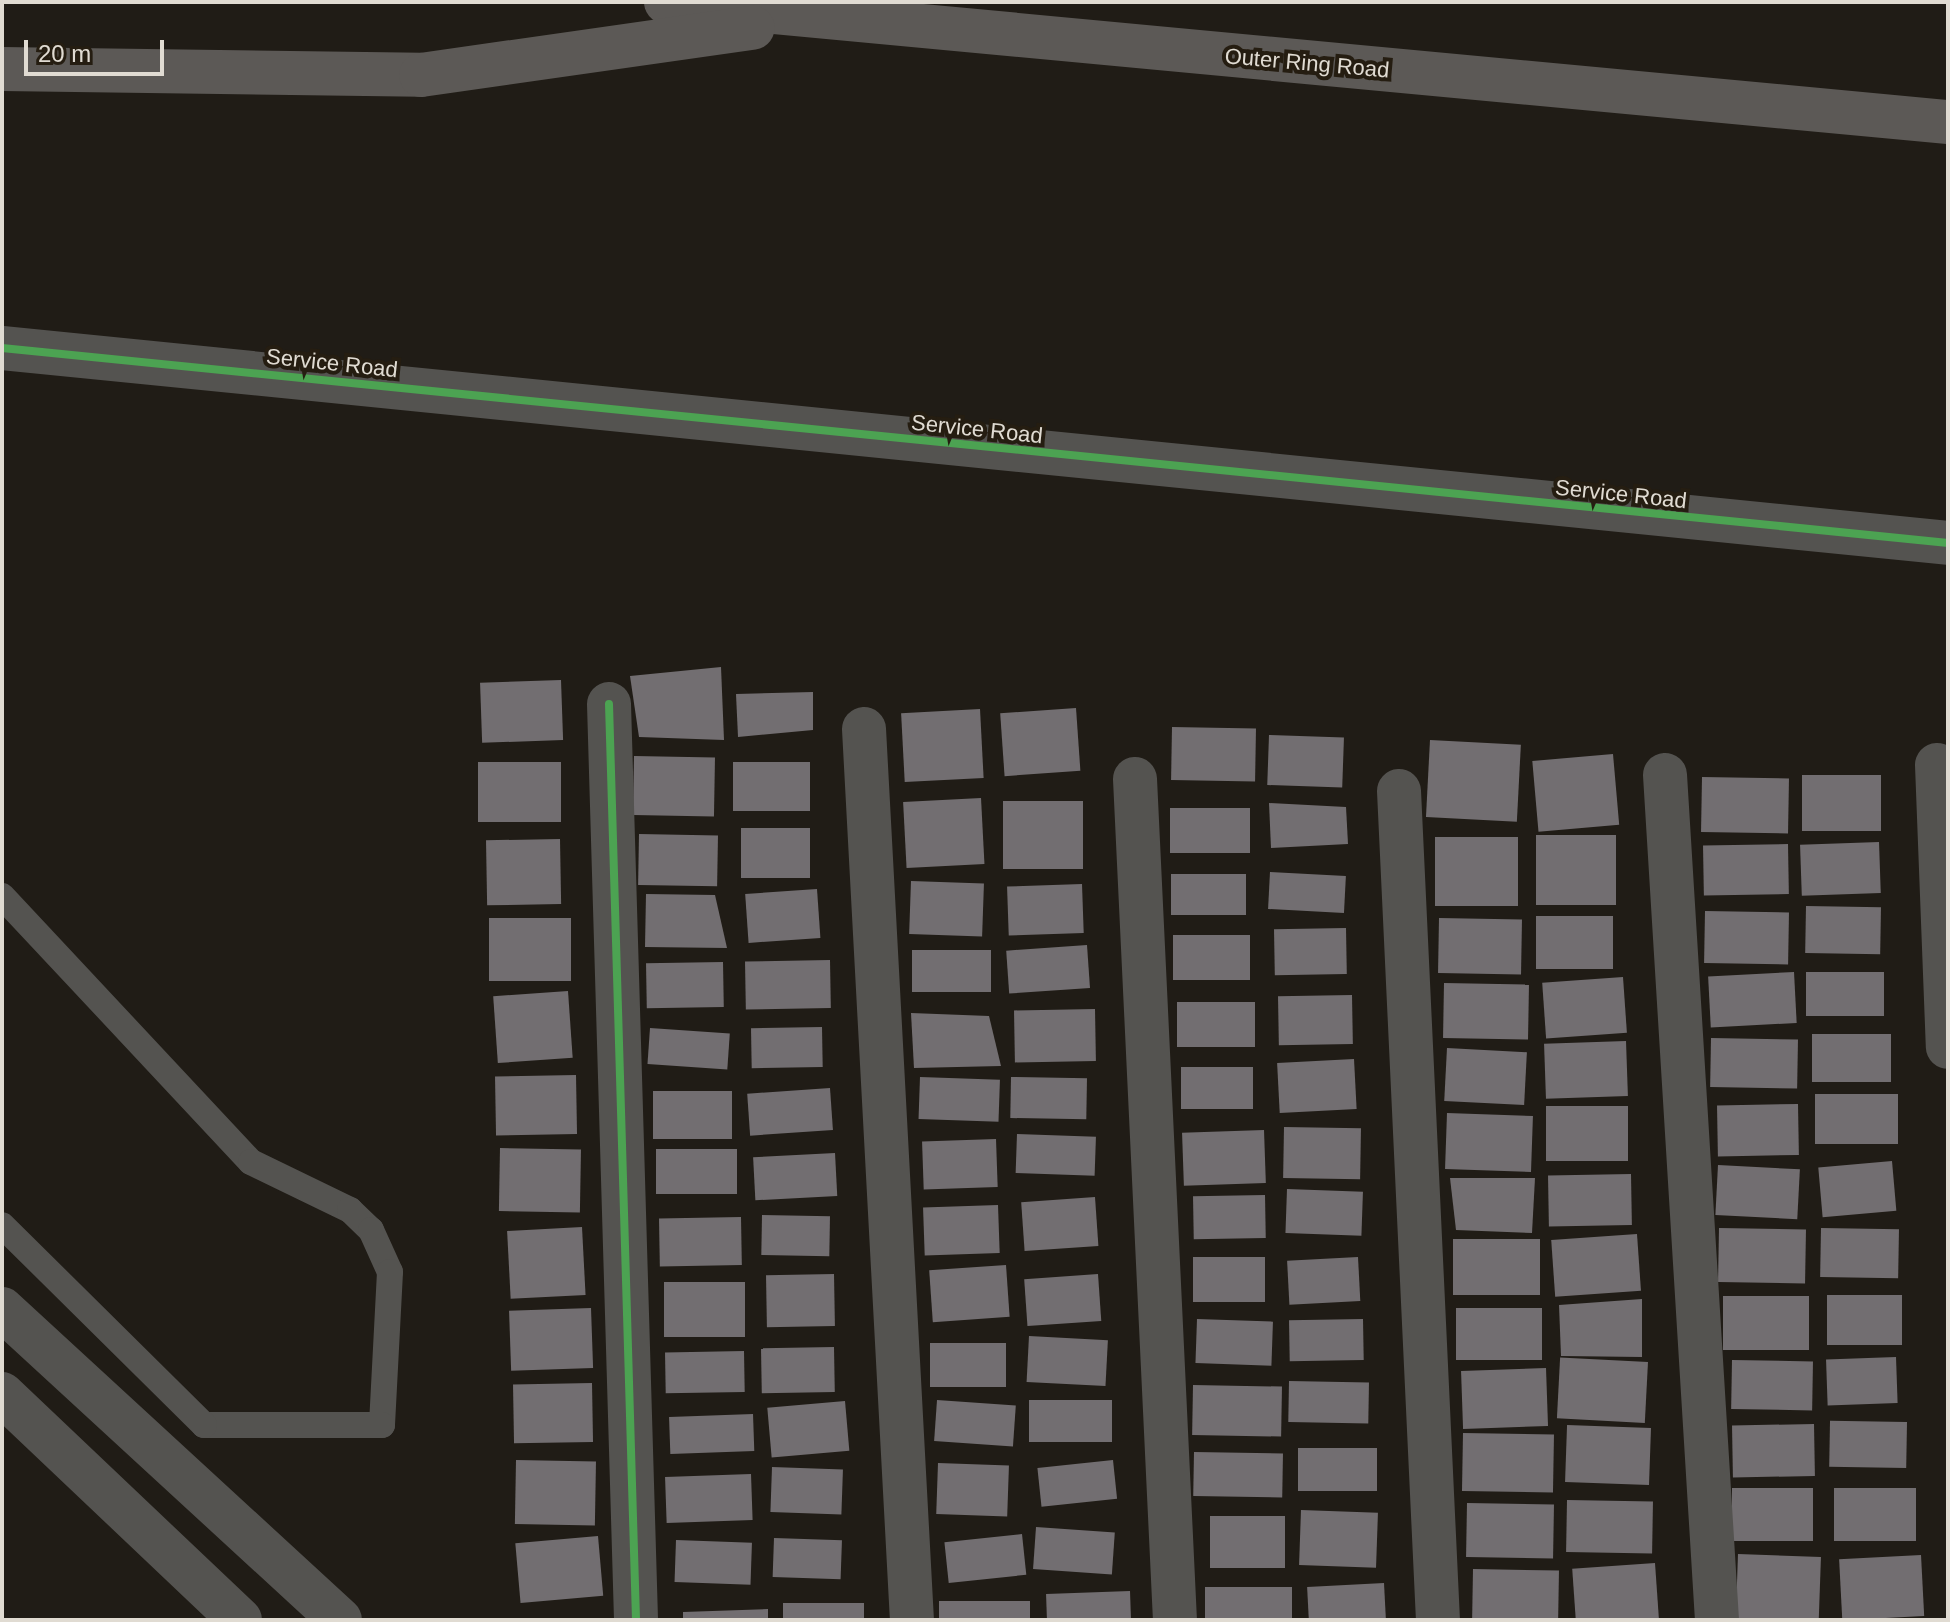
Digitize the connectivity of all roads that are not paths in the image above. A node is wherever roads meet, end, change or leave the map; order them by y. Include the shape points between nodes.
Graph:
1 (666, 2) edge
2 (827, 17) junction
3 (2, 69) edge
4 (1948, 122) edge
5 (2, 348) edge
6 (1948, 543) edge
7 (609, 704) dead end
8 (864, 729) dead end
9 (1937, 765) dead end
10 (1665, 775) dead end
11 (1135, 779) dead end
12 (1399, 791) dead end
13 (2, 896) edge
14 (1948, 1047) edge
15 (2, 1225) edge
16 (2, 1309) edge
17 (2, 1394) edge
18 (130, 1426) junction
19 (85, 1475) junction
20 (240, 1620) edge
21 (340, 1620) edge
22 (636, 1620) edge
23 (912, 1620) edge
24 (1175, 1620) edge
25 (1438, 1620) edge
26 (1717, 1620) edge

1 - 2 highway, Outer Ring Road
2 - 3 highway via 421,75
2 - 4 highway, Outer Ring Road
5 - 6 street, Service Road
7 - 22 street
8 - 23 street
9 - 14 street
10 - 26 street
11 - 24 street
12 - 25 street
13 - 15 lane via 251,1162 350,1210 371,1230 390,1272 382,1425 204,1425
16 - 18 street
17 - 19 street
18 - 19 street
18 - 21 street
19 - 20 street

